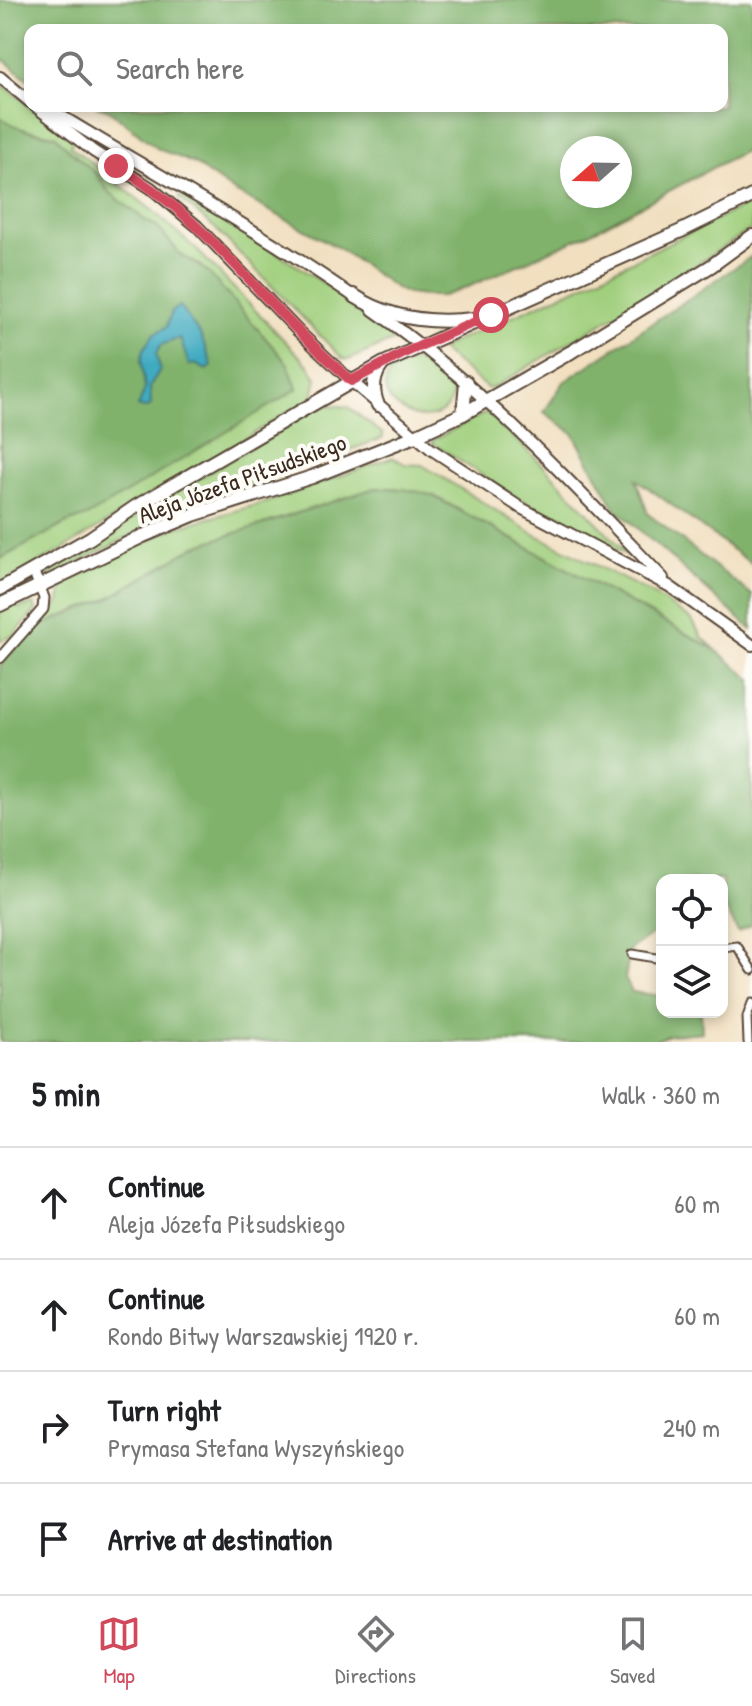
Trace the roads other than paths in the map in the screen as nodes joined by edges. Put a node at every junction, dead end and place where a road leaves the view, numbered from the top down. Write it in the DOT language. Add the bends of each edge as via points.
graph roads {
  1 [pos="1,78"];
  2 [pos="24,96"];
  3 [pos="44,112"];
  4 [pos="55,112"];
  5 [pos="752,196"];
  6 [pos="752,236"];
  7 [pos="353,295"];
  8 [pos="491,315"];
  9 [pos="422,345"];
  10 [pos="384,363"];
  11 [pos="351,381"];
  12 [pos="466,382"];
  13 [pos="487,401"];
  14 [pos="378,405"];
  15 [pos="463,414"];
  16 [pos="415,436"];
  17 [pos="33,570"];
  18 [pos="669,586"];
  19 [pos="41,587"];
  20 [pos="0,589"];
  21 [pos="0,605"];
  22 [pos="752,645"];
  23 [pos="0,658"];
  24 [pos="728,946"];
  25 [pos="632,954"];
  26 [pos="656,958"];
  27 [pos="752,970"];
  28 [pos="752,1003"];
  29 [pos="748,1042"];
  1 -- 2 [label="main road"];
  3 -- 11 [label="main road" via="179,210"];
  4 -- 7 [label="main road"];
  5 -- 8 [label="main road"];
  6 -- 13 [label="main road"];
  7 -- 8 [label="main road" via="383,312 422,320"];
  7 -- 9 [label="main road"];
  8 -- 9 [label="main road"];
  9 -- 10 [label="main road"];
  9 -- 12 [label="main road"];
  10 -- 11 [label="main road, Aleja Józefa Piłsudskiego"];
  10 -- 14 [label="main road" via="374,382"];
  11 -- 14 [label="main road"];
  11 -- 17 [label="main road, Aleja Józefa Piłsudskiego"];
  12 -- 13 [label="main road"];
  12 -- 15 [label="main road"];
  13 -- 15 [label="main road"];
  13 -- 18 [label="main road"];
  14 -- 16 [label="main road"];
  15 -- 16 [label="main road"];
  16 -- 18 [label="main road" via="521,508"];
  16 -- 19 [label="main road, Aleja Józefa Piłsudskiego" via="312,477 193,515"];
  17 -- 19 [label="street"];
  17 -- 20 [label="main road, Aleja Józefa Piłsudskiego"];
  18 -- 22 [label="main road"];
  19 -- 21 [label="main road, Aleja Józefa Piłsudskiego"];
  19 -- 23 [label="street" via="43,609"];
  24 -- 27 [label="street" via="737,946"];
  25 -- 26 [label="street"];
  28 -- 29 [label="street"];
}
